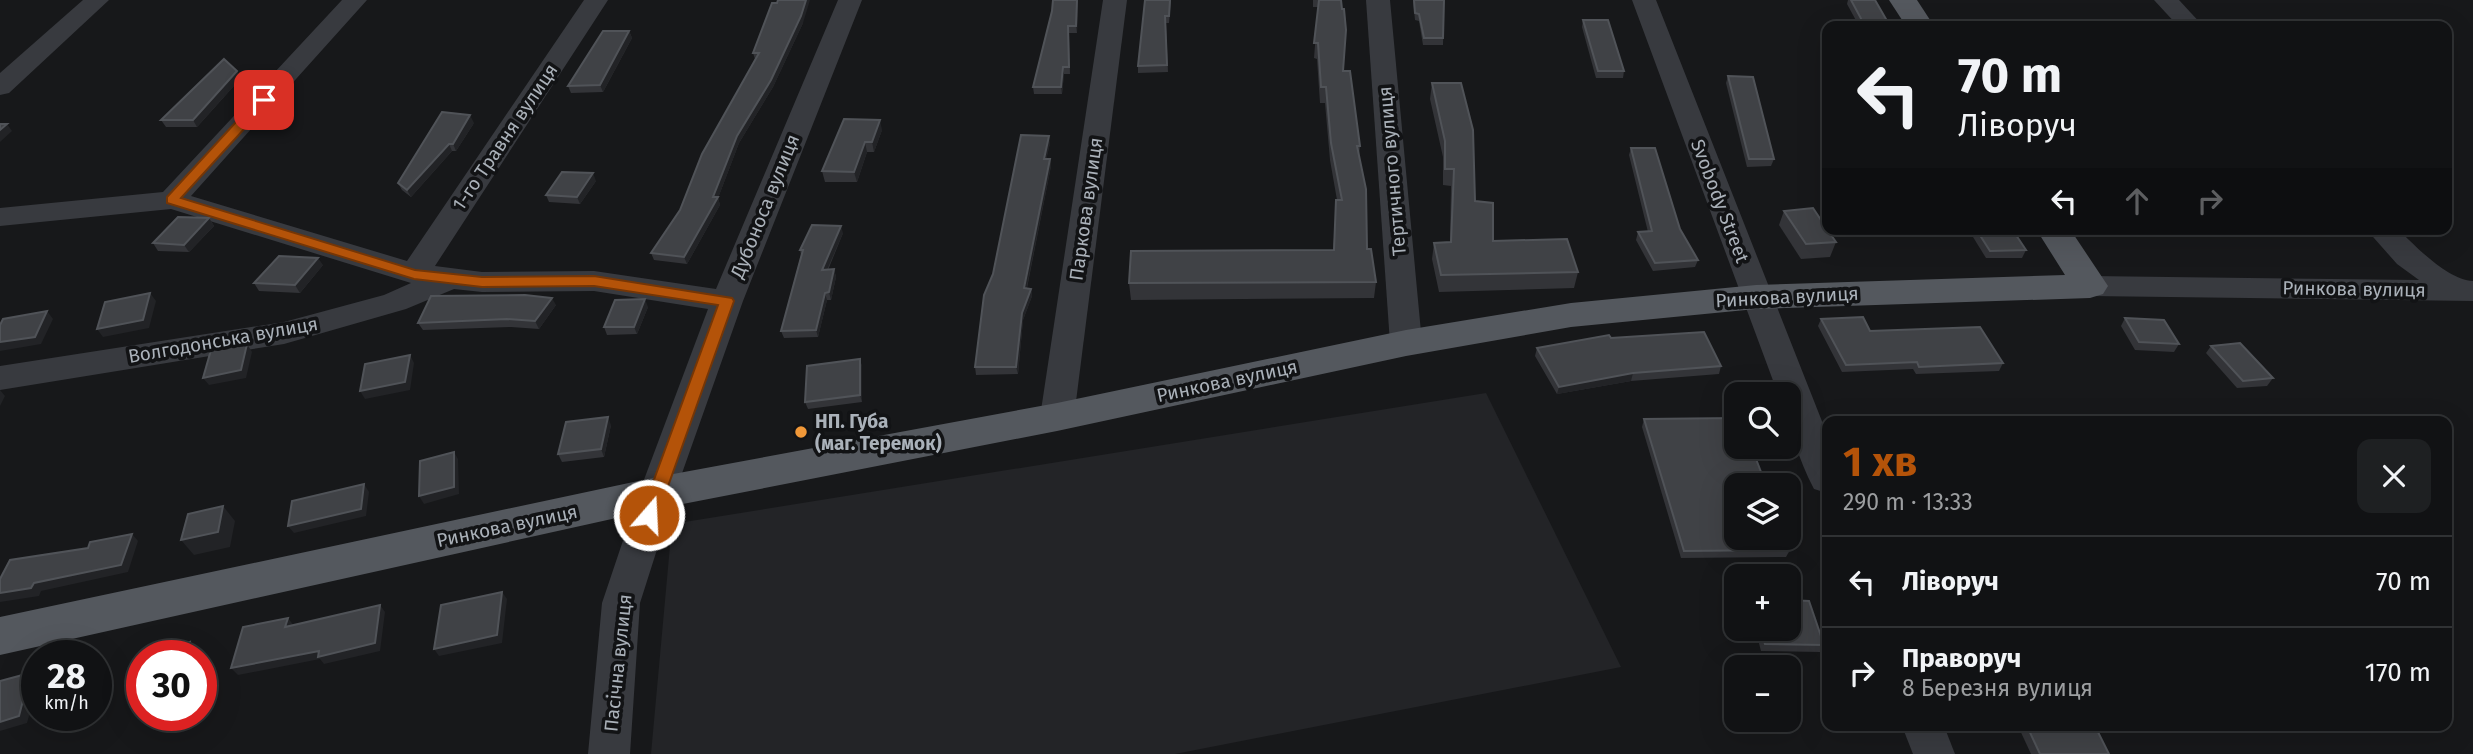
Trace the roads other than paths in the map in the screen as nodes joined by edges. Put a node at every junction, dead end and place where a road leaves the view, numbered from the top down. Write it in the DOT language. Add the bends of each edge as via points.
graph roads {
  1 [pos="97,0"];
  2 [pos="355,0"];
  3 [pos="596,0"];
  4 [pos="850,0"];
  5 [pos="1115,0"];
  6 [pos="1378,0"];
  7 [pos="1644,0"];
  8 [pos="1903,0"];
  9 [pos="2166,0"];
  10 [pos="1917,21"];
  11 [pos="2186,21"];
  12 [pos="0,87"];
  13 [pos="172,200"];
  14 [pos="0,217"];
  15 [pos="2057,235"];
  16 [pos="2387,235"];
  17 [pos="414,274"];
  18 [pos="482,282"];
  19 [pos="2090,286"];
  20 [pos="2463,290"];
  21 [pos="1756,297"];
  22 [pos="726,301"];
  23 [pos="1406,343"];
  24 [pos="0,378"];
  25 [pos="1058,417"];
  26 [pos="1822,466"];
  27 [pos="657,493"];
  28 [pos="0,636"];
  29 [pos="1925,731"];
  30 [pos="609,754"];
  31 [pos="1934,754"];
  1 -- 12 [label="street"];
  2 -- 13 [label="street"];
  3 -- 17 [label="street, 1-го Травня вулиця"];
  4 -- 22 [label="street, Дубоноса вулиця"];
  5 -- 25 [label="street, Паркова вулиця"];
  6 -- 23 [label="street, Тертичного вулиця"];
  7 -- 21 [label="street, Svobody Street"];
  8 -- 10 [label="main road"];
  9 -- 11 [label="street"];
  13 -- 14 [label="street"];
  13 -- 17 [label="street"];
  15 -- 19 [label="main road"];
  16 -- 20 [label="street" via="2408,257"];
  17 -- 18 [label="street"];
  18 -- 22 [label="street" via="594,281"];
  18 -- 24 [label="street, Волгодонська вулиця" via="444,279 395,302 284,333"];
  19 -- 20 [label="street, Ринкова вулиця"];
  19 -- 21 [label="main road, Ринкова вулиця"];
  21 -- 23 [label="main road, Ринкова вулиця" via="1571,315"];
  21 -- 26 [label="street, Svobody Street"];
  22 -- 27 [label="street, Дубоноса вулиця"];
  23 -- 25 [label="main road, Ринкова вулиця"];
  25 -- 27 [label="main road, Ринкова вулиця"];
  27 -- 28 [label="main road, Ринкова вулиця"];
  27 -- 30 [label="street, Пасічна вулиця" via="621,603"];
  29 -- 31 [label="street"];
}
